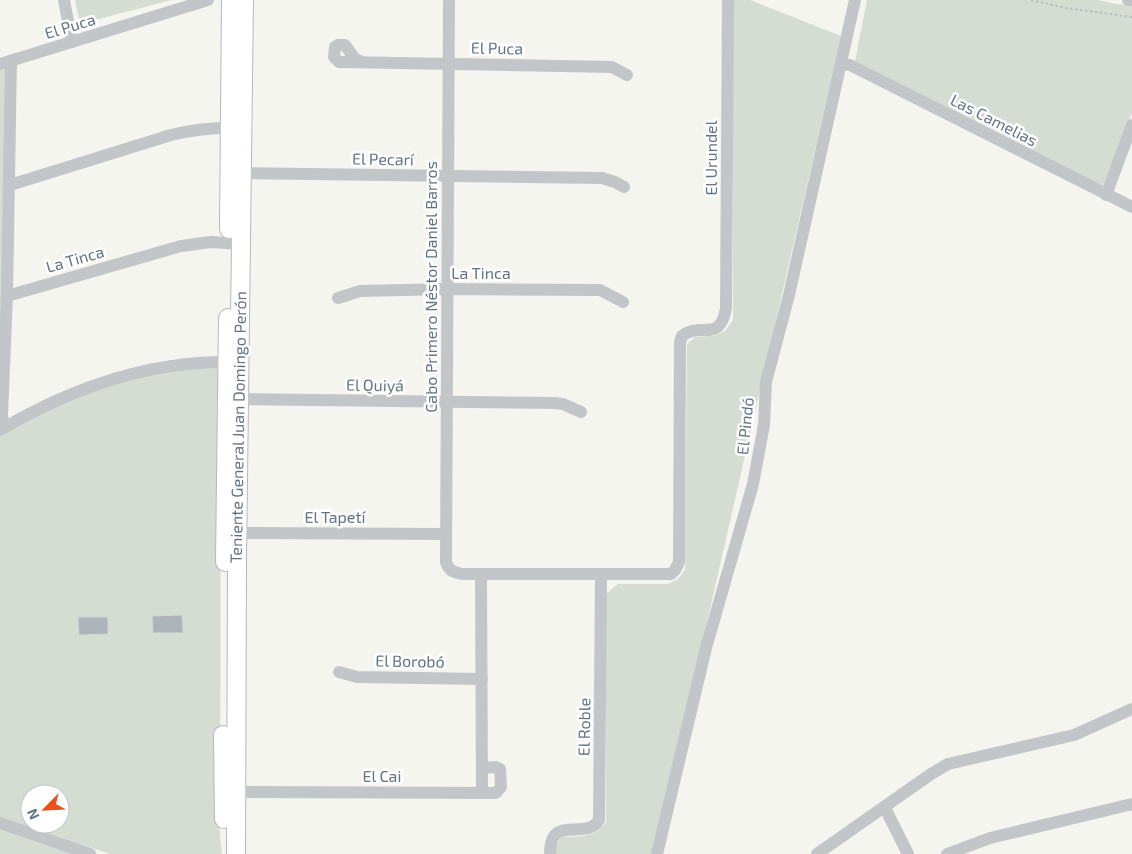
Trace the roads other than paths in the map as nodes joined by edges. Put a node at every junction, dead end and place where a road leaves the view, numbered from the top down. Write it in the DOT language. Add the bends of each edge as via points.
graph roads {
  1 [pos="64,0"];
  2 [pos="208,0"];
  3 [pos="231,0"];
  4 [pos="244,0"];
  5 [pos="449,0"];
  6 [pos="728,0"];
  7 [pos="855,0"];
  8 [pos="1128,0"];
  9 [pos="1132,0"];
  10 [pos="72,42"];
  11 [pos="363,62"];
  12 [pos="6,63"];
  13 [pos="448,64"];
  14 [pos="842,64"];
  15 [pos="627,75"];
  16 [pos="1132,125"];
  17 [pos="236,128"];
  18 [pos="236,173"];
  19 [pos="449,176"];
  20 [pos="10,184"];
  21 [pos="624,187"];
  22 [pos="1106,195"];
  23 [pos="1132,207"];
  24 [pos="235,244"];
  25 [pos="448,289"];
  26 [pos="7,296"];
  27 [pos="338,298"];
  28 [pos="623,302"];
  29 [pos="234,362"];
  30 [pos="233,399"];
  31 [pos="447,402"];
  32 [pos="581,412"];
  33 [pos="2,429"];
  34 [pos="232,533"];
  35 [pos="445,534"];
  36 [pos="481,575"];
  37 [pos="602,575"];
  38 [pos="339,672"];
  39 [pos="482,679"];
  40 [pos="1130,714"];
  41 [pos="482,768"];
  42 [pos="229,792"];
  43 [pos="482,793"];
  44 [pos="1132,804"];
  45 [pos="885,808"];
  46 [pos="0,823"];
  47 [pos="550,848"];
  48 [pos="90,854"];
  49 [pos="225,854"];
  50 [pos="236,854"];
  51 [pos="658,854"];
  52 [pos="818,854"];
  53 [pos="908,854"];
  54 [pos="947,854"];
  1 -- 10 [label="street"];
  2 -- 10 [label="street, El Puca"];
  3 -- 17 [label="main road, Teniente General Juan Domingo Perón"];
  4 -- 17 [label="main road, Teniente General Juan Domingo Perón"];
  5 -- 13 [label="street, Cabo Primero Néstor Daniel Barros"];
  6 -- 37 [label="street, El Urundel" via="725,316 718,328 689,331 680,342 679,562 671,574"];
  7 -- 14 [label="street, El Pindó"];
  8 -- 9 [label="street"];
  10 -- 12 [label="street, El Puca"];
  11 -- 13 [label="street, El Puca"];
  12 -- 20 [label="street"];
  13 -- 15 [label="street, El Puca" via="612,67"];
  13 -- 19 [label="street, Cabo Primero Néstor Daniel Barros"];
  14 -- 22 [label="street, Las Camelias" via="850,65"];
  14 -- 51 [label="street, El Pindó" via="766,382 764,425 753,484 706,648"];
  16 -- 22 [label="street"];
  17 -- 18 [label="main road, Teniente General Juan Domingo Perón"];
  17 -- 20 [label="street" via="190,130"];
  18 -- 19 [label="street, El Pecarí"];
  18 -- 24 [label="main road, Teniente General Juan Domingo Perón"];
  19 -- 21 [label="street, El Pecarí" via="602,178"];
  19 -- 25 [label="street, Cabo Primero Néstor Daniel Barros"];
  20 -- 26 [label="street"];
  22 -- 23 [label="street, Las Camelias"];
  24 -- 26 [label="street, La Tinca" via="211,242 181,246"];
  24 -- 29 [label="main road, Teniente General Juan Domingo Perón"];
  25 -- 27 [label="street, La Tinca" via="360,290"];
  25 -- 28 [label="street, La Tinca" via="600,290"];
  25 -- 31 [label="street, Cabo Primero Néstor Daniel Barros"];
  26 -- 33 [label="street"];
  29 -- 30 [label="main road, Teniente General Juan Domingo Perón"];
  29 -- 33 [label="street" via="195,362 105,381"];
  30 -- 31 [label="street, El Quiyá"];
  30 -- 34 [label="main road, Teniente General Juan Domingo Perón"];
  31 -- 32 [label="street, El Quiyá" via="555,403"];
  31 -- 35 [label="street, Cabo Primero Néstor Daniel Barros"];
  34 -- 35 [label="street, El Tapetí"];
  34 -- 42 [label="main road, Teniente General Juan Domingo Perón"];
  35 -- 36 [label="street, Cabo Primero Néstor Daniel Barros" via="448,568 453,572"];
  36 -- 37 [label="street"];
  36 -- 39 [label="street"];
  37 -- 47 [label="street, El Roble" via="599,820 592,828 557,832"];
  38 -- 39 [label="street, El Borobó" via="357,677"];
  39 -- 41 [label="street"];
  40 -- 45 [label="street" via="1074,735 948,764"];
  41 -- 43 [label="street"];
  41 -- 43 [label="street, El Cai" via="500,769 501,787 496,793"];
  42 -- 43 [label="street, El Cai"];
  42 -- 49 [label="main road, Teniente General Juan Domingo Perón"];
  42 -- 50 [label="main road, Teniente General Juan Domingo Perón"];
  44 -- 54 [label="street" via="984,839"];
  45 -- 52 [label="street"];
  45 -- 53 [label="street"];
  46 -- 48 [label="street"];
}
